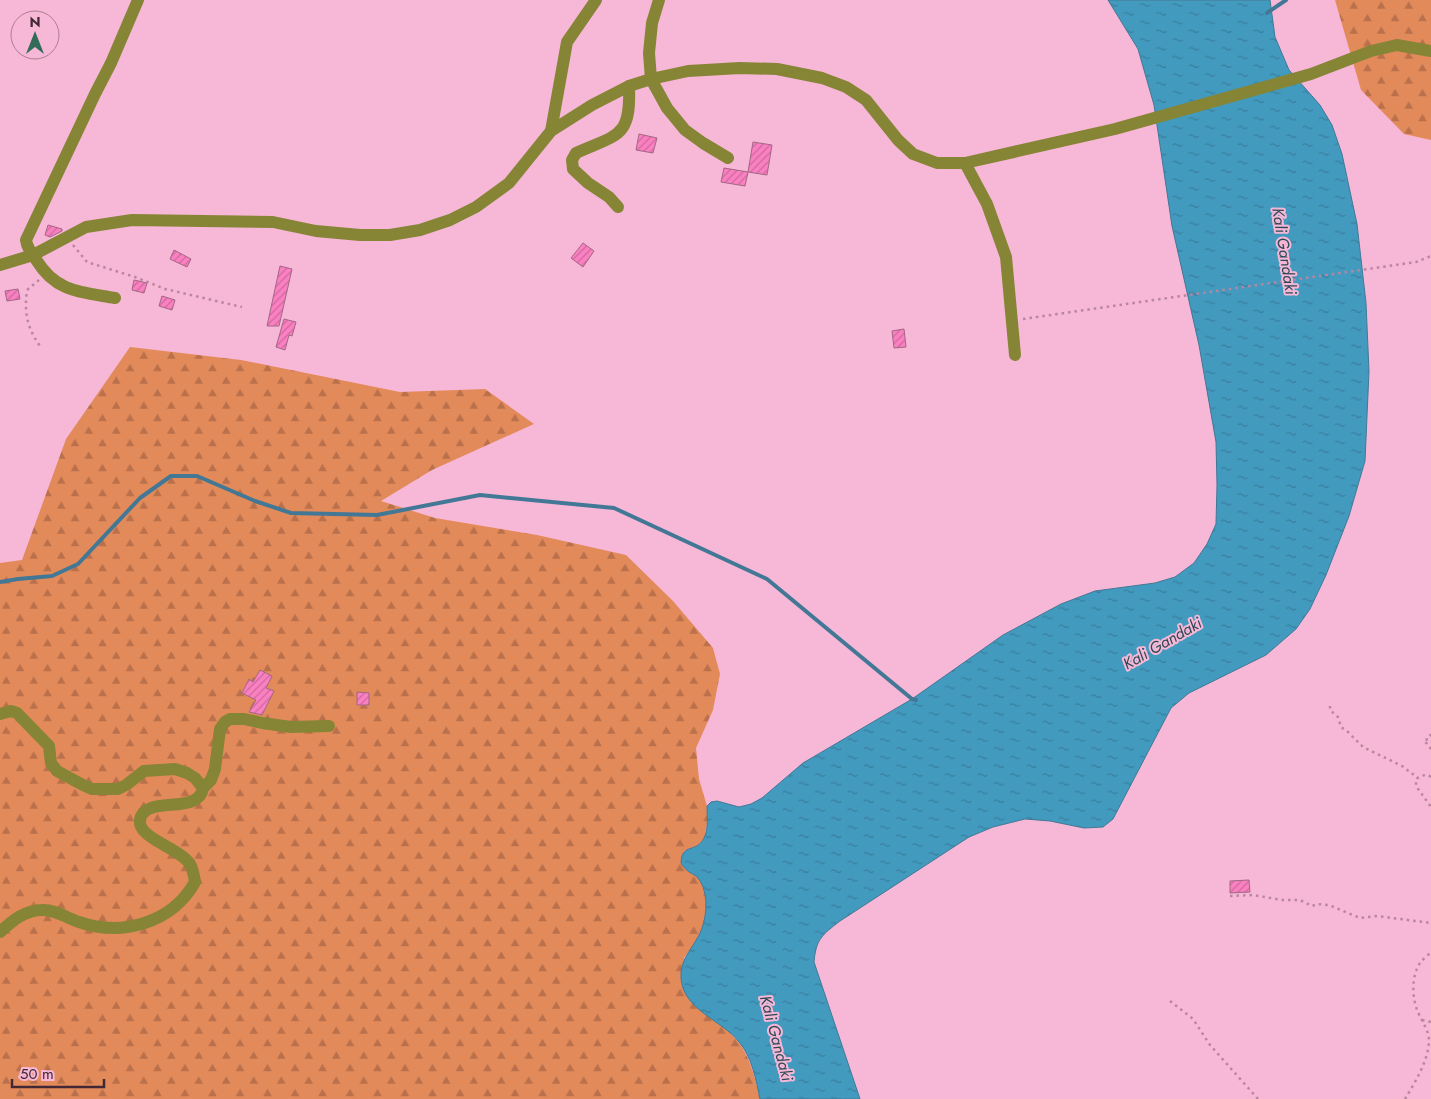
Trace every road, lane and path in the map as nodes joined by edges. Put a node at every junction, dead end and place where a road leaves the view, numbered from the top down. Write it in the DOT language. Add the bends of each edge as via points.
graph roads {
  1 [pos="138,0"];
  2 [pos="596,0"];
  3 [pos="659,0"];
  4 [pos="1431,51"];
  5 [pos="651,78"];
  6 [pos="629,86"];
  7 [pos="551,131"];
  8 [pos="728,158"];
  9 [pos="965,163"];
  10 [pos="618,207"];
  11 [pos="68,238"];
  12 [pos="33,256"];
  13 [pos="1431,256"];
  14 [pos="0,264"];
  15 [pos="46,276"];
  16 [pos="115,298"];
  17 [pos="242,307"];
  18 [pos="1035,317"];
  19 [pos="40,346"];
  20 [pos="1015,355"];
  21 [pos="1330,706"];
  22 [pos="0,714"];
  23 [pos="329,726"];
  24 [pos="1431,734"];
  25 [pos="1431,750"];
  26 [pos="1431,777"];
  27 [pos="1418,778"];
  28 [pos="202,788"];
  29 [pos="1431,807"];
  30 [pos="1230,896"];
  31 [pos="1431,924"];
  32 [pos="0,932"];
  33 [pos="1431,952"];
  34 [pos="1170,1001"];
  35 [pos="1422,1020"];
  36 [pos="1431,1022"];
  37 [pos="1258,1099"];
  38 [pos="1405,1099"];
  1 -- 12 [label="street" via="111,63 27,234 27,245"];
  2 -- 7 [label="street" via="567,42"];
  3 -- 5 [label="street" via="649,53"];
  4 -- 9 [label="street" via="1397,45 1380,49 1311,74 1115,129"];
  5 -- 6 [label="street"];
  5 -- 8 [label="street" via="667,108 685,130"];
  5 -- 9 [label="street" via="688,71 740,68 777,69 822,78 846,87 866,100 913,154 937,163"];
  6 -- 7 [label="street"];
  6 -- 10 [label="street" via="630,106 621,130 606,141 576,153 572,160 573,169"];
  7 -- 11 [label="street" via="509,183 476,207 420,230 360,236 273,222 132,220 86,227"];
  9 -- 20 [label="street" via="987,204 1006,258"];
  11 -- 12 [label="street"];
  11 -- 17 [label="path" via="87,262 165,289"];
  12 -- 14 [label="street"];
  12 -- 15 [label="street"];
  13 -- 18 [label="path" via="1416,262"];
  15 -- 16 [label="street" via="80,292"];
  15 -- 19 [label="path" via="30,286 26,295 28,326"];
  21 -- 27 [label="path" via="1341,727 1363,747 1402,766"];
  22 -- 28 [label="street" via="17,713 49,746 51,763 57,771 92,789 118,789 144,771 175,769 196,778"];
  23 -- 28 [label="street" via="291,727 230,719 220,729 215,769 211,780"];
  24 -- 25 [label="path" via="1424,740"];
  26 -- 27 [label="path"];
  27 -- 29 [label="path" via="1416,786"];
  28 -- 32 [label="street" via="197,799 154,807 145,812 140,821 145,833 190,863 194,882 182,902 147,923 132,926 111,928 41,910 17,916"];
  30 -- 31 [label="path" via="1300,900 1312,906 1329,906 1360,918 1376,916"];
  33 -- 35 [label="path" via="1419,964 1415,977 1413,996"];
  34 -- 37 [label="path" via="1193,1019 1210,1045"];
  35 -- 36 [label="path"];
  35 -- 38 [label="path" via="1429,1041 1417,1079"];
}
